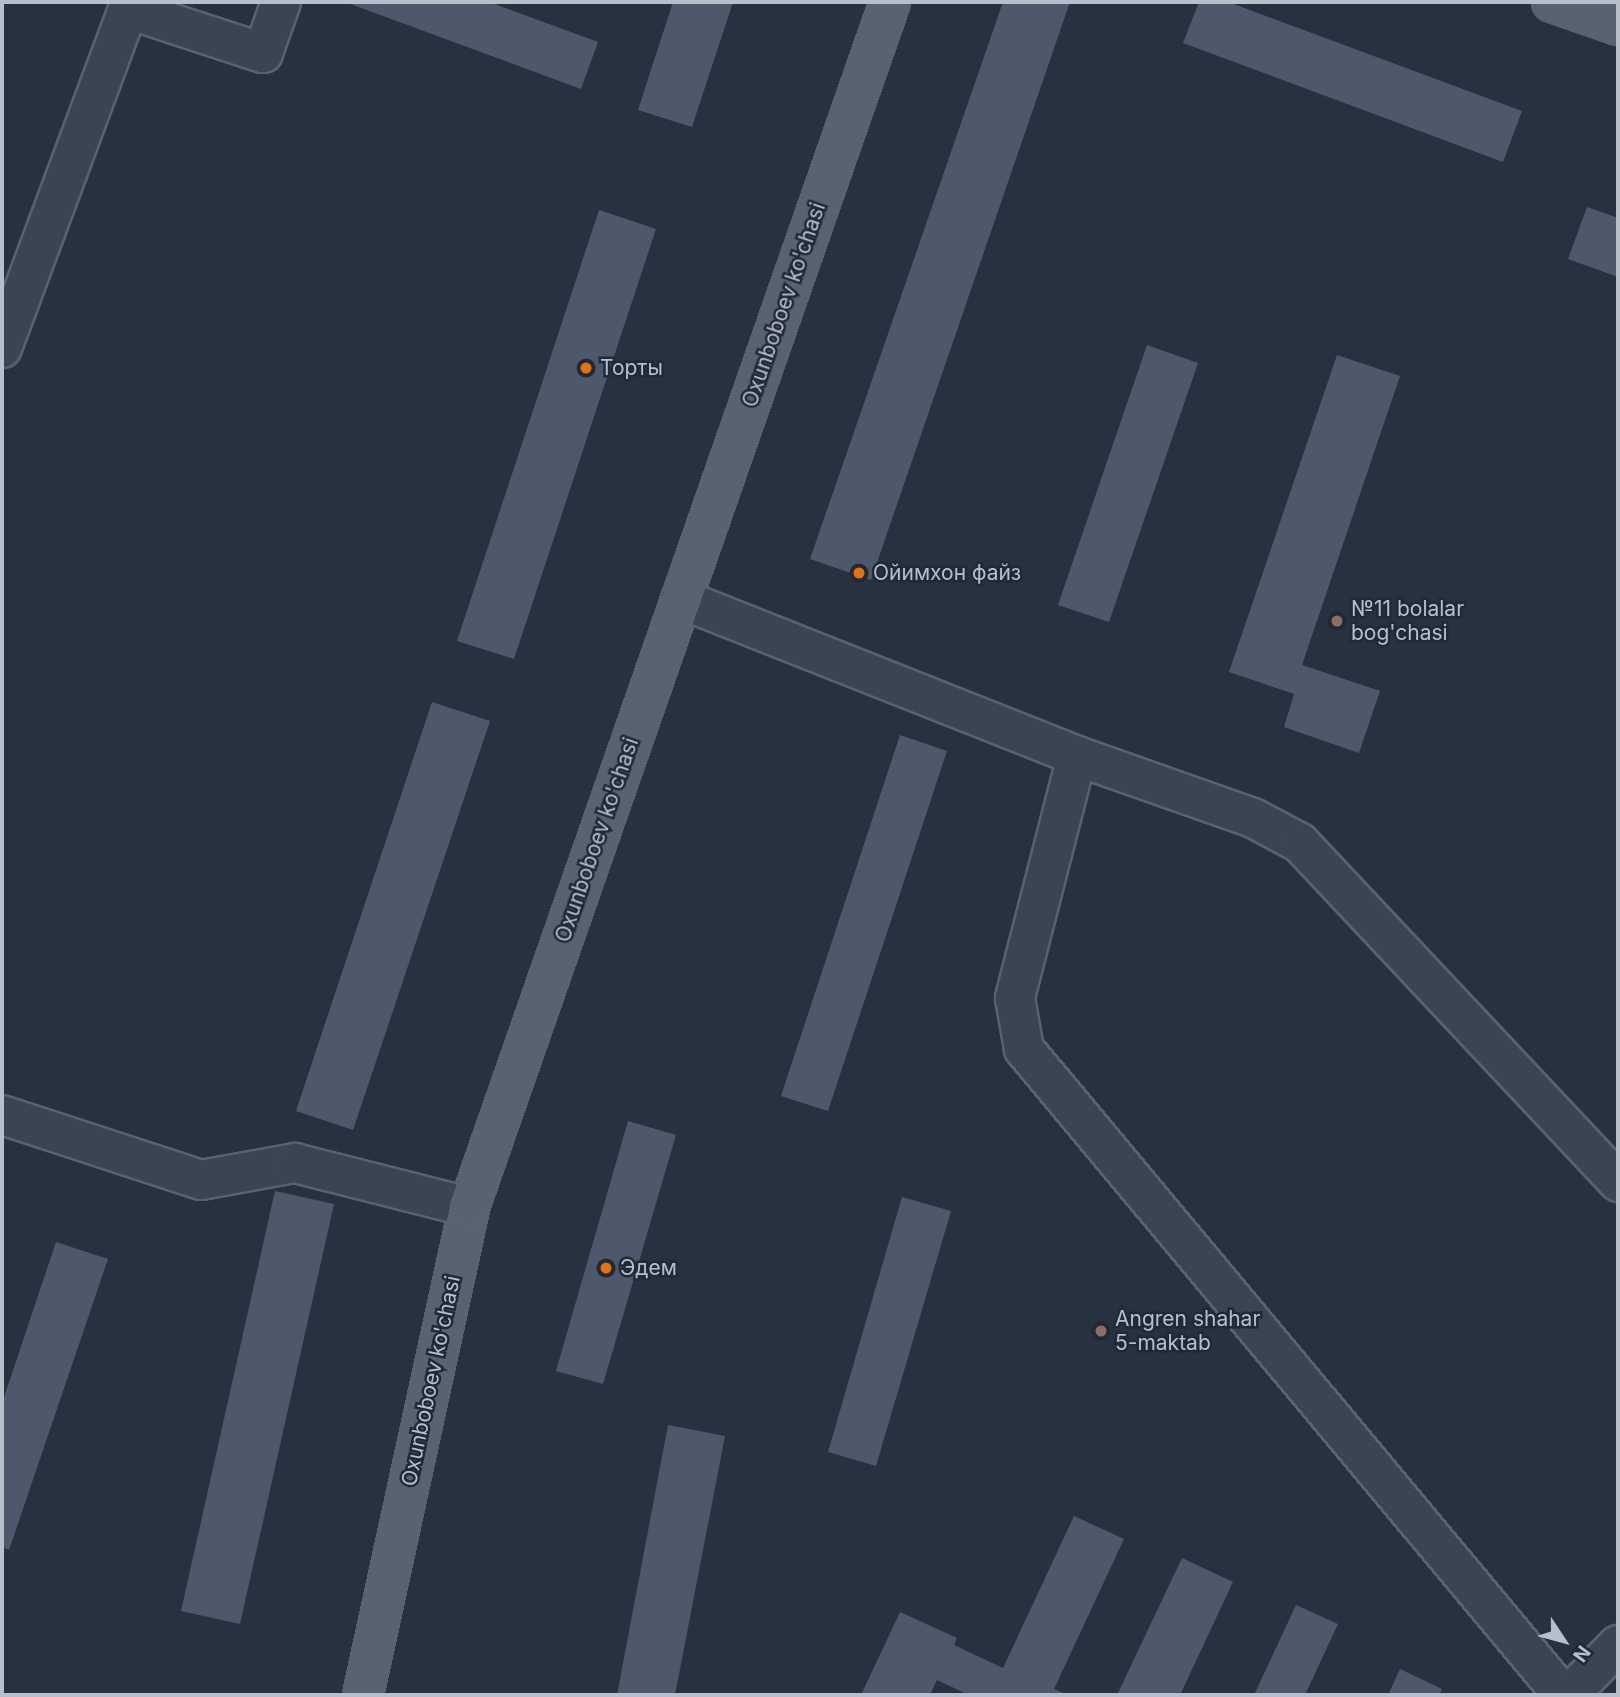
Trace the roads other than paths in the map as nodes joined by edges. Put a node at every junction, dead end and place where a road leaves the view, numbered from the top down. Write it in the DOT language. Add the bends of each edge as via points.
graph roads {
  1 [pos="281,2"];
  2 [pos="890,2"];
  3 [pos="1552,2"];
  4 [pos="1618,25"];
  5 [pos="2,348"];
  6 [pos="681,599"];
  7 [pos="1077,756"];
  8 [pos="2,1115"];
  9 [pos="1618,1182"];
  10 [pos="469,1207"];
  11 [pos="1618,1645"];
  12 [pos="363,1695"];
  13 [pos="1566,1695"];
  1 -- 5 [label="street" via="263,53 128,9"];
  2 -- 6 [label="main road, Oxunboboev ko'chasi"];
  3 -- 4 [label="main road"];
  6 -- 7 [label="street"];
  6 -- 10 [label="main road, Oxunboboev ko'chasi"];
  7 -- 9 [label="street" via="1253,818 1300,843"];
  7 -- 13 [label="street" via="1015,999 1024,1049"];
  8 -- 10 [label="street" via="201,1180 295,1163"];
  10 -- 12 [label="main road, Oxunboboev ko'chasi"];
  11 -- 13 [label="street"];
}
